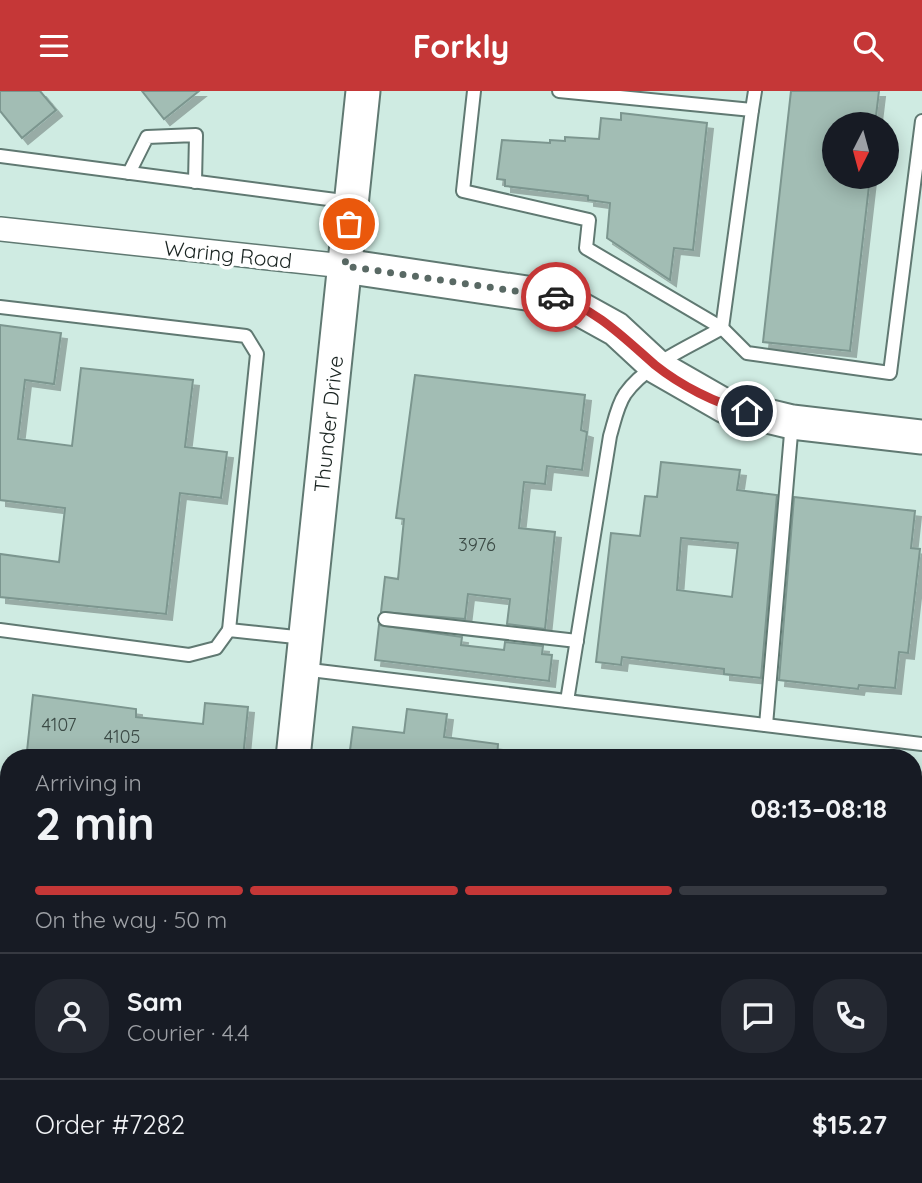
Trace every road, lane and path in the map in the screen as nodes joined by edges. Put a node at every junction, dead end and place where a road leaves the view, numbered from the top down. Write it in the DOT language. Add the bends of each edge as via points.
graph roads {
  1 [pos="363,91"];
  2 [pos="474,91"];
  3 [pos="559,91"];
  4 [pos="755,91"];
  5 [pos="752,110"];
  6 [pos="922,121"];
  7 [pos="0,156"];
  8 [pos="129,173"];
  9 [pos="195,182"];
  10 [pos="351,202"];
  11 [pos="0,229"];
  12 [pos="345,266"];
  13 [pos="0,307"];
  14 [pos="722,328"];
  15 [pos="657,367"];
  16 [pos="792,422"];
  17 [pos="922,437"];
  18 [pos="385,619"];
  19 [pos="229,629"];
  20 [pos="0,630"];
  21 [pos="577,641"];
  22 [pos="304,654"];
  23 [pos="567,701"];
  24 [pos="766,725"];
  25 [pos="922,744"];
  26 [pos="294,749"];
  1 -- 10 [label="street, Thunder Drive"];
  2 -- 14 [label="lane" via="463,191 589,220 586,248"];
  3 -- 5 [label="lane"];
  4 -- 5 [label="lane"];
  5 -- 14 [label="lane"];
  6 -- 14 [label="lane" via="890,373 747,353"];
  7 -- 8 [label="lane"];
  8 -- 9 [label="lane"];
  8 -- 9 [label="lane" via="147,137 196,135"];
  9 -- 10 [label="lane"];
  10 -- 12 [label="street, Thunder Drive"];
  11 -- 12 [label="street, Waring Road"];
  12 -- 15 [label="street, Waring Road" via="560,298 616,329"];
  12 -- 22 [label="street, Thunder Drive"];
  13 -- 19 [label="lane" via="246,336 257,354"];
  14 -- 15 [label="lane"];
  15 -- 16 [label="street, Waring Road" via="725,406"];
  15 -- 21 [label="lane" via="625,394 610,436"];
  16 -- 17 [label="street, Waring Road"];
  16 -- 24 [label="lane"];
  18 -- 21 [label="lane"];
  19 -- 20 [label="lane" via="216,648 190,655"];
  19 -- 22 [label="lane"];
  21 -- 23 [label="lane"];
  22 -- 23 [label="lane"];
  22 -- 26 [label="street, Thunder Drive"];
  23 -- 24 [label="lane"];
  24 -- 25 [label="lane"];
}
